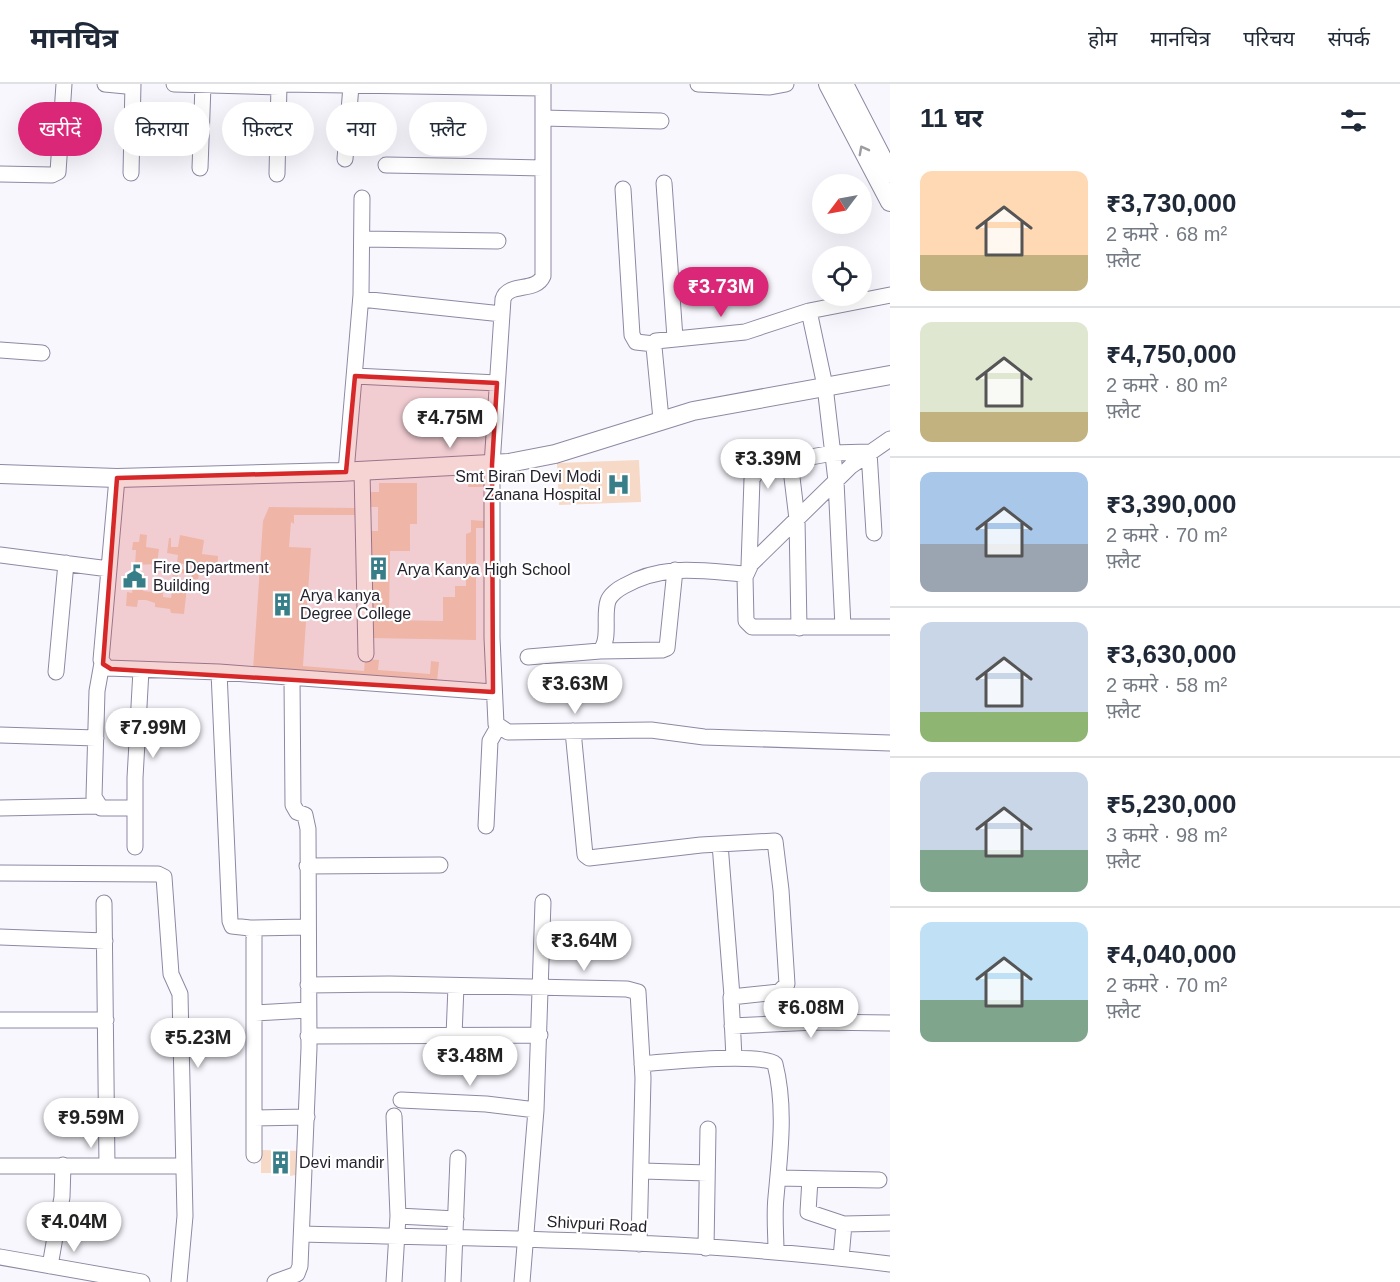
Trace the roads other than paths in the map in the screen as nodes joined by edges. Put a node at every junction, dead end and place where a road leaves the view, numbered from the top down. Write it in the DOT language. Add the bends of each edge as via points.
graph roads {
  1 [pos="64,84"];
  2 [pos="105,84"];
  3 [pos="132,84"];
  4 [pos="174,84"];
  5 [pos="699,84"];
  6 [pos="786,84"];
  7 [pos="828,84"];
  8 [pos="843,84"];
  9 [pos="203,85"];
  10 [pos="280,85"];
  11 [pos="470,85"];
  12 [pos="351,86"];
  13 [pos="543,86"];
  14 [pos="543,118"];
  15 [pos="661,121"];
  16 [pos="345,159"];
  17 [pos="386,165"];
  18 [pos="200,168"];
  19 [pos="543,168"];
  20 [pos="131,173"];
  21 [pos="0,174"];
  22 [pos="277,174"];
  23 [pos="886,175"];
  24 [pos="664,183"];
  25 [pos="623,189"];
  26 [pos="362,198"];
  27 [pos="890,202"];
  28 [pos="362,239"];
  29 [pos="498,241"];
  30 [pos="890,295"];
  31 [pos="361,299"];
  32 [pos="809,310"];
  33 [pos="502,314"];
  34 [pos="675,338"];
  35 [pos="654,344"];
  36 [pos="0,350"];
  37 [pos="42,353"];
  38 [pos="890,375"];
  39 [pos="355,376"];
  40 [pos="497,383"];
  41 [pos="825,386"];
  42 [pos="662,419"];
  43 [pos="890,439"];
  44 [pos="869,452"];
  45 [pos="833,453"];
  46 [pos="790,461"];
  47 [pos="492,465"];
  48 [pos="354,472"];
  49 [pos="0,474"];
  50 [pos="117,478"];
  51 [pos="836,481"];
  52 [pos="797,519"];
  53 [pos="874,533"];
  54 [pos="0,555"];
  55 [pos="66,563"];
  56 [pos="109,569"];
  57 [pos="675,570"];
  58 [pos="747,570"];
  59 [pos="843,627"];
  60 [pos="890,627"];
  61 [pos="799,628"];
  62 [pos="600,651"];
  63 [pos="366,654"];
  64 [pos="528,657"];
  65 [pos="102,663"];
  66 [pos="141,670"];
  67 [pos="56,672"];
  68 [pos="219,672"];
  69 [pos="292,679"];
  70 [pos="493,692"];
  71 [pos="498,727"];
  72 [pos="573,731"];
  73 [pos="0,735"];
  74 [pos="96,738"];
  75 [pos="890,743"];
  76 [pos="98,806"];
  77 [pos="0,808"];
  78 [pos="135,808"];
  79 [pos="486,826"];
  80 [pos="720,843"];
  81 [pos="135,847"];
  82 [pos="440,865"];
  83 [pos="307,866"];
  84 [pos="0,873"];
  85 [pos="543,902"];
  86 [pos="104,903"];
  87 [pos="307,927"];
  88 [pos="249,928"];
  89 [pos="0,937"];
  90 [pos="105,942"];
  91 [pos="308,985"];
  92 [pos="456,986"];
  93 [pos="541,988"];
  94 [pos="732,996"];
  95 [pos="308,1010"];
  96 [pos="255,1013"];
  97 [pos="0,1020"];
  98 [pos="106,1020"];
  99 [pos="890,1023"];
  100 [pos="732,1026"];
  101 [pos="540,1035"];
  102 [pos="308,1036"];
  103 [pos="454,1036"];
  104 [pos="734,1058"];
  105 [pos="642,1064"];
  106 [pos="401,1100"];
  107 [pos="536,1110"];
  108 [pos="394,1116"];
  109 [pos="307,1117"];
  110 [pos="254,1118"];
  111 [pos="708,1129"];
  112 [pos="254,1155"];
  113 [pos="458,1158"];
  114 [pos="63,1165"];
  115 [pos="0,1166"];
  116 [pos="107,1166"];
  117 [pos="183,1166"];
  118 [pos="643,1171"];
  119 [pos="707,1173"];
  120 [pos="779,1178"];
  121 [pos="810,1179"];
  122 [pos="879,1180"];
  123 [pos="398,1216"];
  124 [pos="456,1219"];
  125 [pos="890,1223"];
  126 [pos="844,1224"];
  127 [pos="302,1234"];
  128 [pos="397,1237"];
  129 [pos="455,1238"];
  130 [pos="527,1239"];
  131 [pos="639,1244"];
  132 [pos="706,1248"];
  133 [pos="776,1252"];
  134 [pos="0,1257"];
  135 [pos="841,1257"];
  136 [pos="890,1264"];
  137 [pos="50,1266"];
  138 [pos="302,1278"];
  139 [pos="142,1282"];
  140 [pos="179,1282"];
  141 [pos="275,1282"];
  142 [pos="394,1282"];
  143 [pos="453,1282"];
  144 [pos="522,1282"];
  1 -- 21 [label="street" via="58,172"];
  2 -- 3 [label="street"];
  3 -- 20 [label="street"];
  4 -- 9 [label="street"];
  5 -- 6 [label="street"];
  23 -- 7 [label="main road, one-way"];
  8 -- 23 [label="main road"];
  9 -- 10 [label="street"];
  9 -- 18 [label="street"];
  10 -- 12 [label="street"];
  10 -- 22 [label="street"];
  11 -- 12 [label="street"];
  11 -- 13 [label="street"];
  12 -- 16 [label="street"];
  13 -- 14 [label="street"];
  14 -- 15 [label="street"];
  14 -- 19 [label="street"];
  17 -- 19 [label="street"];
  19 -- 33 [label="street" via="543,276 534,285 504,294"];
  23 -- 27 [label="main road"];
  24 -- 34 [label="street"];
  25 -- 35 [label="street" via="632,335 636,342"];
  26 -- 28 [label="street"];
  28 -- 29 [label="street"];
  28 -- 31 [label="street"];
  30 -- 32 [label="street"];
  31 -- 33 [label="street"];
  31 -- 39 [label="street"];
  32 -- 34 [label="street" via="745,332"];
  32 -- 41 [label="street"];
  33 -- 40 [label="street"];
  34 -- 35 [label="street"];
  35 -- 42 [label="street"];
  36 -- 37 [label="street"];
  38 -- 41 [label="main road"];
  39 -- 40 [label="street"];
  39 -- 48 [label="street"];
  40 -- 47 [label="street"];
  41 -- 42 [label="main road"];
  41 -- 45 [label="street"];
  42 -- 47 [label="main road" via="555,454"];
  43 -- 44 [label="street"];
  44 -- 45 [label="street"];
  44 -- 51 [label="street"];
  44 -- 53 [label="street"];
  45 -- 46 [label="street"];
  45 -- 51 [label="street"];
  46 -- 52 [label="street"];
  46 -- 58 [label="street" via="761,466 754,474"];
  47 -- 48 [label="main road"];
  47 -- 70 [label="street"];
  48 -- 50 [label="main road"];
  48 -- 63 [label="street"];
  49 -- 50 [label="main road"];
  50 -- 56 [label="street"];
  51 -- 52 [label="street"];
  51 -- 59 [label="street"];
  52 -- 58 [label="street"];
  52 -- 61 [label="street"];
  54 -- 55 [label="street"];
  55 -- 56 [label="street"];
  55 -- 67 [label="street"];
  56 -- 65 [label="street"];
  57 -- 58 [label="street"];
  57 -- 62 [label="street" via="644,575 611,596"];
  57 -- 62 [label="street" via="667,648"];
  58 -- 61 [label="street" via="747,625"];
  59 -- 60 [label="street"];
  59 -- 61 [label="street"];
  62 -- 64 [label="street"];
  65 -- 66 [label="street" via="111,669"];
  65 -- 74 [label="street" via="98,675"];
  66 -- 68 [label="street"];
  66 -- 78 [label="street"];
  68 -- 69 [label="street"];
  68 -- 88 [label="street" via="230,921 232,926"];
  69 -- 70 [label="street"];
  69 -- 83 [label="street" via="292,805 306,818"];
  70 -- 71 [label="street"];
  71 -- 72 [label="street" via="508,732"];
  71 -- 79 [label="street" via="490,741"];
  72 -- 75 [label="street" via="651,730 704,738"];
  72 -- 80 [label="street" via="586,857"];
  73 -- 74 [label="street"];
  74 -- 76 [label="street" via="94,797"];
  76 -- 77 [label="street"];
  76 -- 78 [label="street"];
  78 -- 81 [label="street"];
  80 -- 94 [label="street"];
  80 -- 94 [label="street" via="775,841 781,890 785,989"];
  82 -- 83 [label="street"];
  83 -- 87 [label="street"];
  84 -- 117 [label="street" via="164,877 171,974 180,994"];
  85 -- 93 [label="street"];
  86 -- 90 [label="street"];
  87 -- 88 [label="street"];
  87 -- 91 [label="street"];
  88 -- 96 [label="street" via="254,935"];
  89 -- 90 [label="street"];
  90 -- 98 [label="street"];
  91 -- 92 [label="street"];
  91 -- 95 [label="street"];
  92 -- 93 [label="street"];
  92 -- 103 [label="street"];
  93 -- 101 [label="street"];
  93 -- 105 [label="street" via="638,992"];
  94 -- 100 [label="street"];
  95 -- 96 [label="street"];
  95 -- 102 [label="street"];
  96 -- 110 [label="street"];
  97 -- 98 [label="street"];
  98 -- 116 [label="street"];
  99 -- 100 [label="street"];
  100 -- 104 [label="street"];
  101 -- 103 [label="street"];
  101 -- 107 [label="street"];
  102 -- 103 [label="street"];
  102 -- 109 [label="street"];
  104 -- 105 [label="street"];
  104 -- 120 [label="street" via="768,1059 775,1064 782,1128"];
  105 -- 118 [label="street"];
  106 -- 107 [label="street"];
  107 -- 130 [label="street"];
  108 -- 123 [label="street"];
  109 -- 110 [label="street"];
  109 -- 127 [label="street"];
  110 -- 112 [label="street"];
  111 -- 119 [label="street"];
  113 -- 124 [label="street"];
  114 -- 115 [label="street"];
  114 -- 116 [label="street"];
  114 -- 137 [label="street" via="62,1197"];
  116 -- 117 [label="street"];
  117 -- 140 [label="street" via="185,1216"];
  118 -- 119 [label="street"];
  118 -- 131 [label="street"];
  119 -- 132 [label="street"];
  120 -- 121 [label="street"];
  120 -- 133 [label="street"];
  121 -- 122 [label="street"];
  121 -- 126 [label="street" via="808,1212"];
  123 -- 124 [label="street"];
  123 -- 128 [label="street"];
  124 -- 129 [label="street"];
  125 -- 126 [label="street"];
  126 -- 135 [label="street"];
  127 -- 128 [label="street, Shivpuri Road"];
  127 -- 138 [label="street"];
  128 -- 129 [label="street, Shivpuri Road"];
  128 -- 142 [label="street"];
  129 -- 130 [label="street, Shivpuri Road"];
  129 -- 143 [label="street"];
  130 -- 131 [label="street, Shivpuri Road"];
  130 -- 144 [label="street"];
  131 -- 132 [label="street, Shivpuri Road"];
  132 -- 133 [label="street, Shivpuri Road"];
  133 -- 135 [label="street, Shivpuri Road"];
  134 -- 137 [label="street"];
  135 -- 136 [label="street, Shivpuri Road"];
  137 -- 139 [label="street"];
  138 -- 141 [label="street"];
}
